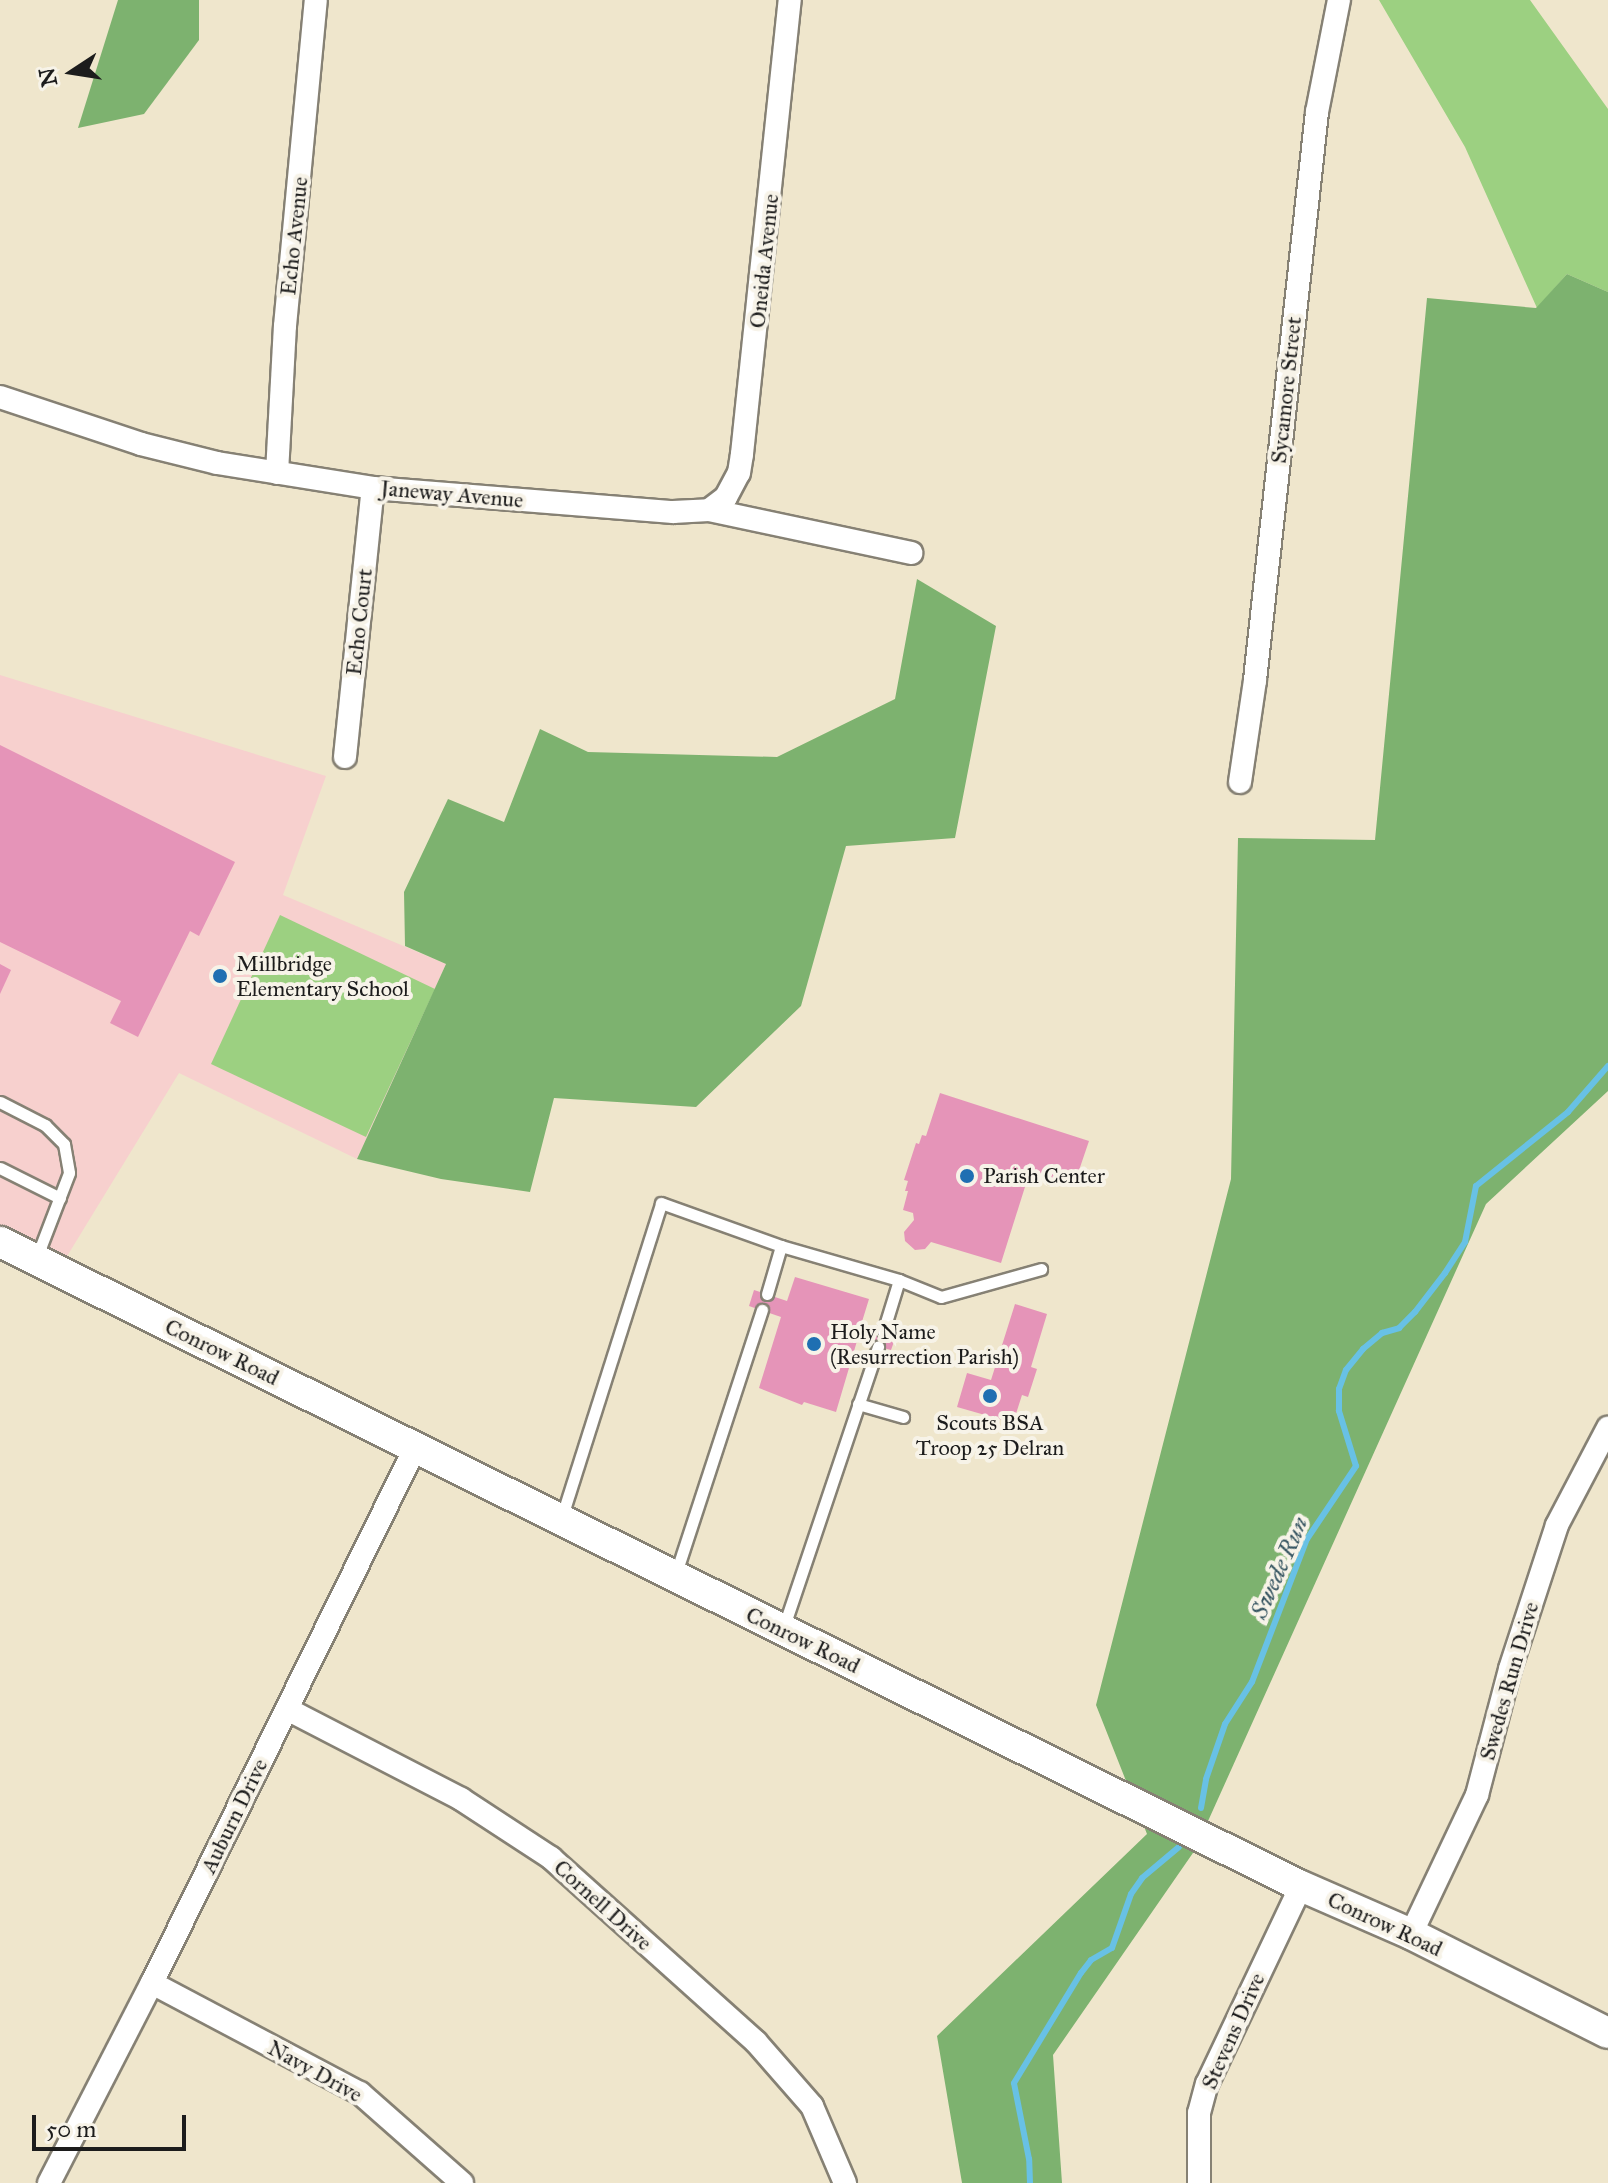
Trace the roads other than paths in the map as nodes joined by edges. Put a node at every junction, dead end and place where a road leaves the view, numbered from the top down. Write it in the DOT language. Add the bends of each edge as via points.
graph roads {
  1 [pos="316,0"];
  2 [pos="790,0"];
  3 [pos="1339,0"];
  4 [pos="0,397"];
  5 [pos="277,473"];
  6 [pos="373,488"];
  7 [pos="709,510"];
  8 [pos="911,553"];
  9 [pos="345,757"];
  10 [pos="1240,782"];
  11 [pos="0,1102"];
  12 [pos="0,1168"];
  13 [pos="60,1198"];
  14 [pos="0,1242"];
  15 [pos="781,1246"];
  16 [pos="36,1260"];
  17 [pos="1041,1269"];
  18 [pos="899,1280"];
  19 [pos="767,1294"];
  20 [pos="762,1310"];
  21 [pos="883,1332"];
  22 [pos="878,1346"];
  23 [pos="858,1404"];
  24 [pos="903,1417"];
  25 [pos="1608,1428"];
  26 [pos="415,1448"];
  27 [pos="561,1520"];
  28 [pos="675,1576"];
  29 [pos="783,1630"];
  30 [pos="287,1709"];
  31 [pos="1301,1886"];
  32 [pos="1411,1934"];
  33 [pos="152,1983"];
  34 [pos="1608,2033"];
  35 [pos="49,2183"];
  36 [pos="462,2183"];
  37 [pos="845,2183"];
  38 [pos="1199,2183"];
  1 -- 5 [label="street, Echo Avenue" via="285,326"];
  2 -- 7 [label="street, Oneida Avenue" via="739,473 726,497"];
  3 -- 10 [label="street, Sycamore Street" via="1317,112"];
  4 -- 5 [label="street, Janeway Avenue" via="141,444"];
  5 -- 6 [label="street, Janeway Avenue"];
  6 -- 7 [label="street, Janeway Avenue" via="673,512"];
  6 -- 9 [label="street, Echo Court"];
  7 -- 8 [label="street, Janeway Avenue"];
  11 -- 13 [label="lane" via="45,1125 64,1144 69,1173"];
  12 -- 13 [label="lane"];
  13 -- 16 [label="lane"];
  14 -- 16 [label="street, Conrow Road"];
  15 -- 18 [label="lane"];
  15 -- 19 [label="lane"];
  15 -- 27 [label="lane" via="661,1203"];
  16 -- 26 [label="street, Conrow Road"];
  17 -- 18 [label="lane" via="941,1297"];
  18 -- 21 [label="lane"];
  20 -- 28 [label="lane"];
  22 -- 23 [label="lane"];
  23 -- 24 [label="lane"];
  23 -- 29 [label="lane"];
  25 -- 32 [label="street, Swedes Run Drive" via="1557,1525 1510,1669 1477,1795"];
  26 -- 27 [label="street, Conrow Road"];
  26 -- 30 [label="street, Auburn Drive"];
  27 -- 28 [label="street, Conrow Road"];
  28 -- 29 [label="street, Conrow Road"];
  29 -- 31 [label="street, Conrow Road"];
  30 -- 33 [label="street, Auburn Drive"];
  30 -- 37 [label="street, Cornell Drive" via="461,1799 551,1858 756,2042 812,2106"];
  31 -- 32 [label="street, Conrow Road"];
  31 -- 38 [label="street, Stevens Drive" via="1207,2084 1199,2113"];
  32 -- 34 [label="street, Conrow Road"];
  33 -- 35 [label="street, Auburn Drive"];
  33 -- 36 [label="street, Navy Drive" via="360,2093"];
}
